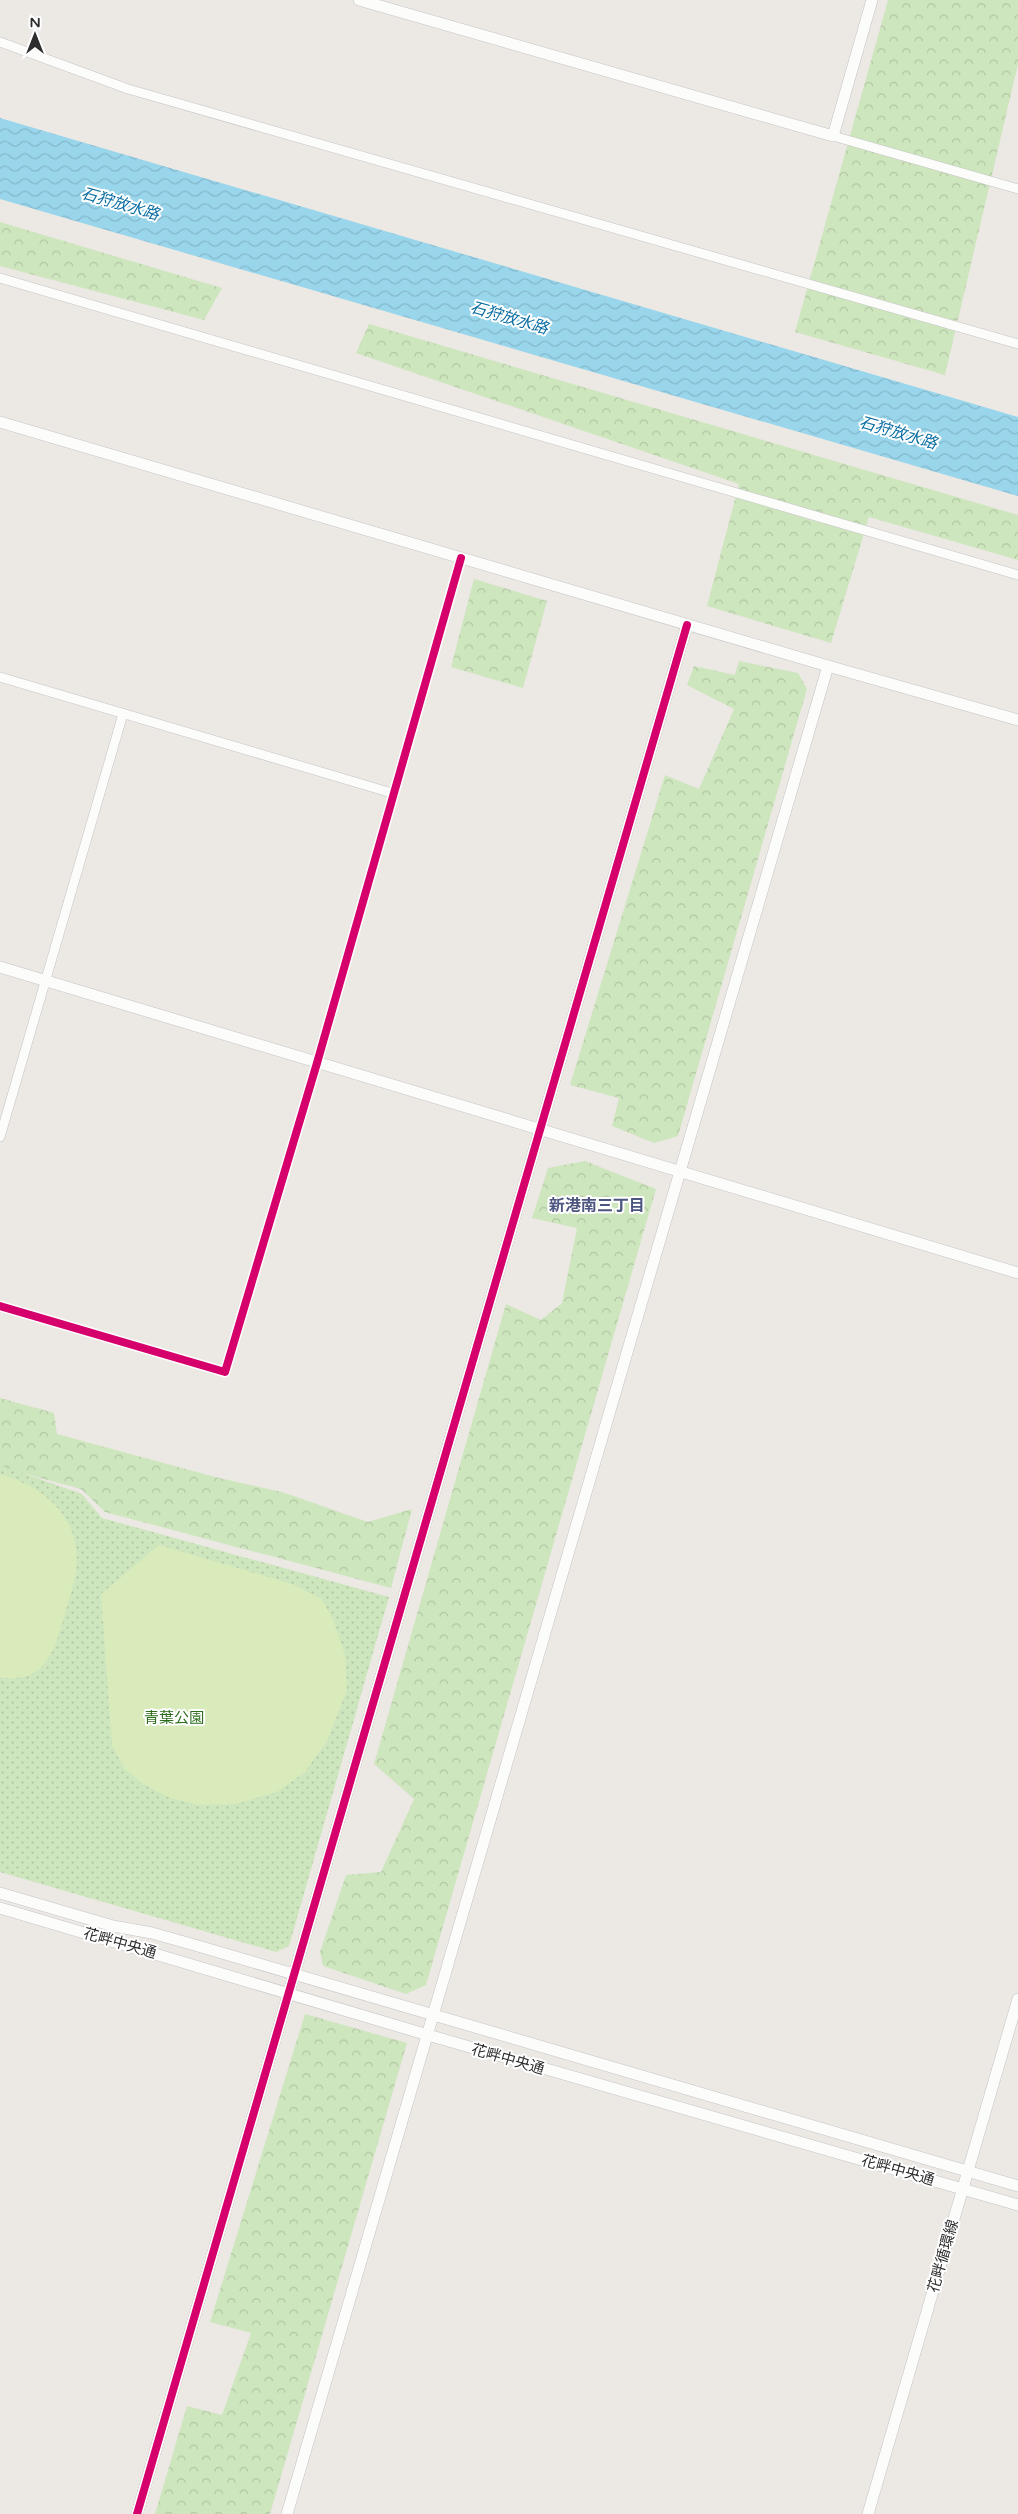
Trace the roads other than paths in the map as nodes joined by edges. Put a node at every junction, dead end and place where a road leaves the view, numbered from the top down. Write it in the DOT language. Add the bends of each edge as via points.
graph roads {
  1 [pos="359,0"];
  2 [pos="872,0"];
  3 [pos="0,42"];
  4 [pos="833,136"];
  5 [pos="1018,189"];
  6 [pos="0,278"];
  7 [pos="1018,344"];
  8 [pos="0,422"];
  9 [pos="461,558"];
  10 [pos="1018,575"];
  11 [pos="687,624"];
  12 [pos="828,666"];
  13 [pos="0,677"];
  14 [pos="124,714"];
  15 [pos="1018,720"];
  16 [pos="392,793"];
  17 [pos="0,967"];
  18 [pos="45,981"];
  19 [pos="317,1063"];
  20 [pos="540,1130"];
  21 [pos="0,1137"];
  22 [pos="679,1172"];
  23 [pos="1018,1273"];
  24 [pos="0,1306"];
  25 [pos="0,1893"];
  26 [pos="0,1908"];
  27 [pos="296,1975"];
  28 [pos="290,1995"];
  29 [pos="1018,1999"];
  30 [pos="434,2016"];
  31 [pos="428,2035"];
  32 [pos="968,2171"];
  33 [pos="1018,2186"];
  34 [pos="963,2189"];
  35 [pos="1018,2205"];
  36 [pos="137,2514"];
  37 [pos="287,2514"];
  38 [pos="868,2514"];
  1 -- 4 [label="street"];
  2 -- 4 [label="street"];
  3 -- 7 [label="street" via="128,88"];
  4 -- 5 [label="street"];
  6 -- 10 [label="street"];
  8 -- 9 [label="street"];
  9 -- 11 [label="street"];
  9 -- 16 [label="street"];
  11 -- 12 [label="street"];
  11 -- 20 [label="street"];
  12 -- 15 [label="street"];
  12 -- 22 [label="street"];
  13 -- 14 [label="street"];
  14 -- 16 [label="street"];
  14 -- 18 [label="street"];
  16 -- 19 [label="street"];
  17 -- 18 [label="street"];
  18 -- 19 [label="street"];
  18 -- 21 [label="street"];
  19 -- 20 [label="street"];
  19 -- 24 [label="street" via="225,1372"];
  20 -- 22 [label="street"];
  20 -- 27 [label="street"];
  22 -- 23 [label="street"];
  22 -- 30 [label="street"];
  25 -- 27 [label="street, 花畔中央通"];
  26 -- 28 [label="street, 花畔中央通"];
  27 -- 28 [label="street"];
  27 -- 30 [label="street, 花畔中央通"];
  28 -- 31 [label="street, 花畔中央通"];
  28 -- 36 [label="street"];
  29 -- 32 [label="street, 花畔循環線"];
  30 -- 31 [label="street"];
  30 -- 32 [label="street, 花畔中央通"];
  31 -- 34 [label="street, 花畔中央通"];
  31 -- 37 [label="street"];
  32 -- 33 [label="street, 花畔中央通"];
  32 -- 34 [label="street, 花畔循環線"];
  34 -- 35 [label="street, 花畔中央通"];
  34 -- 38 [label="street, 花畔循環線"];
}
